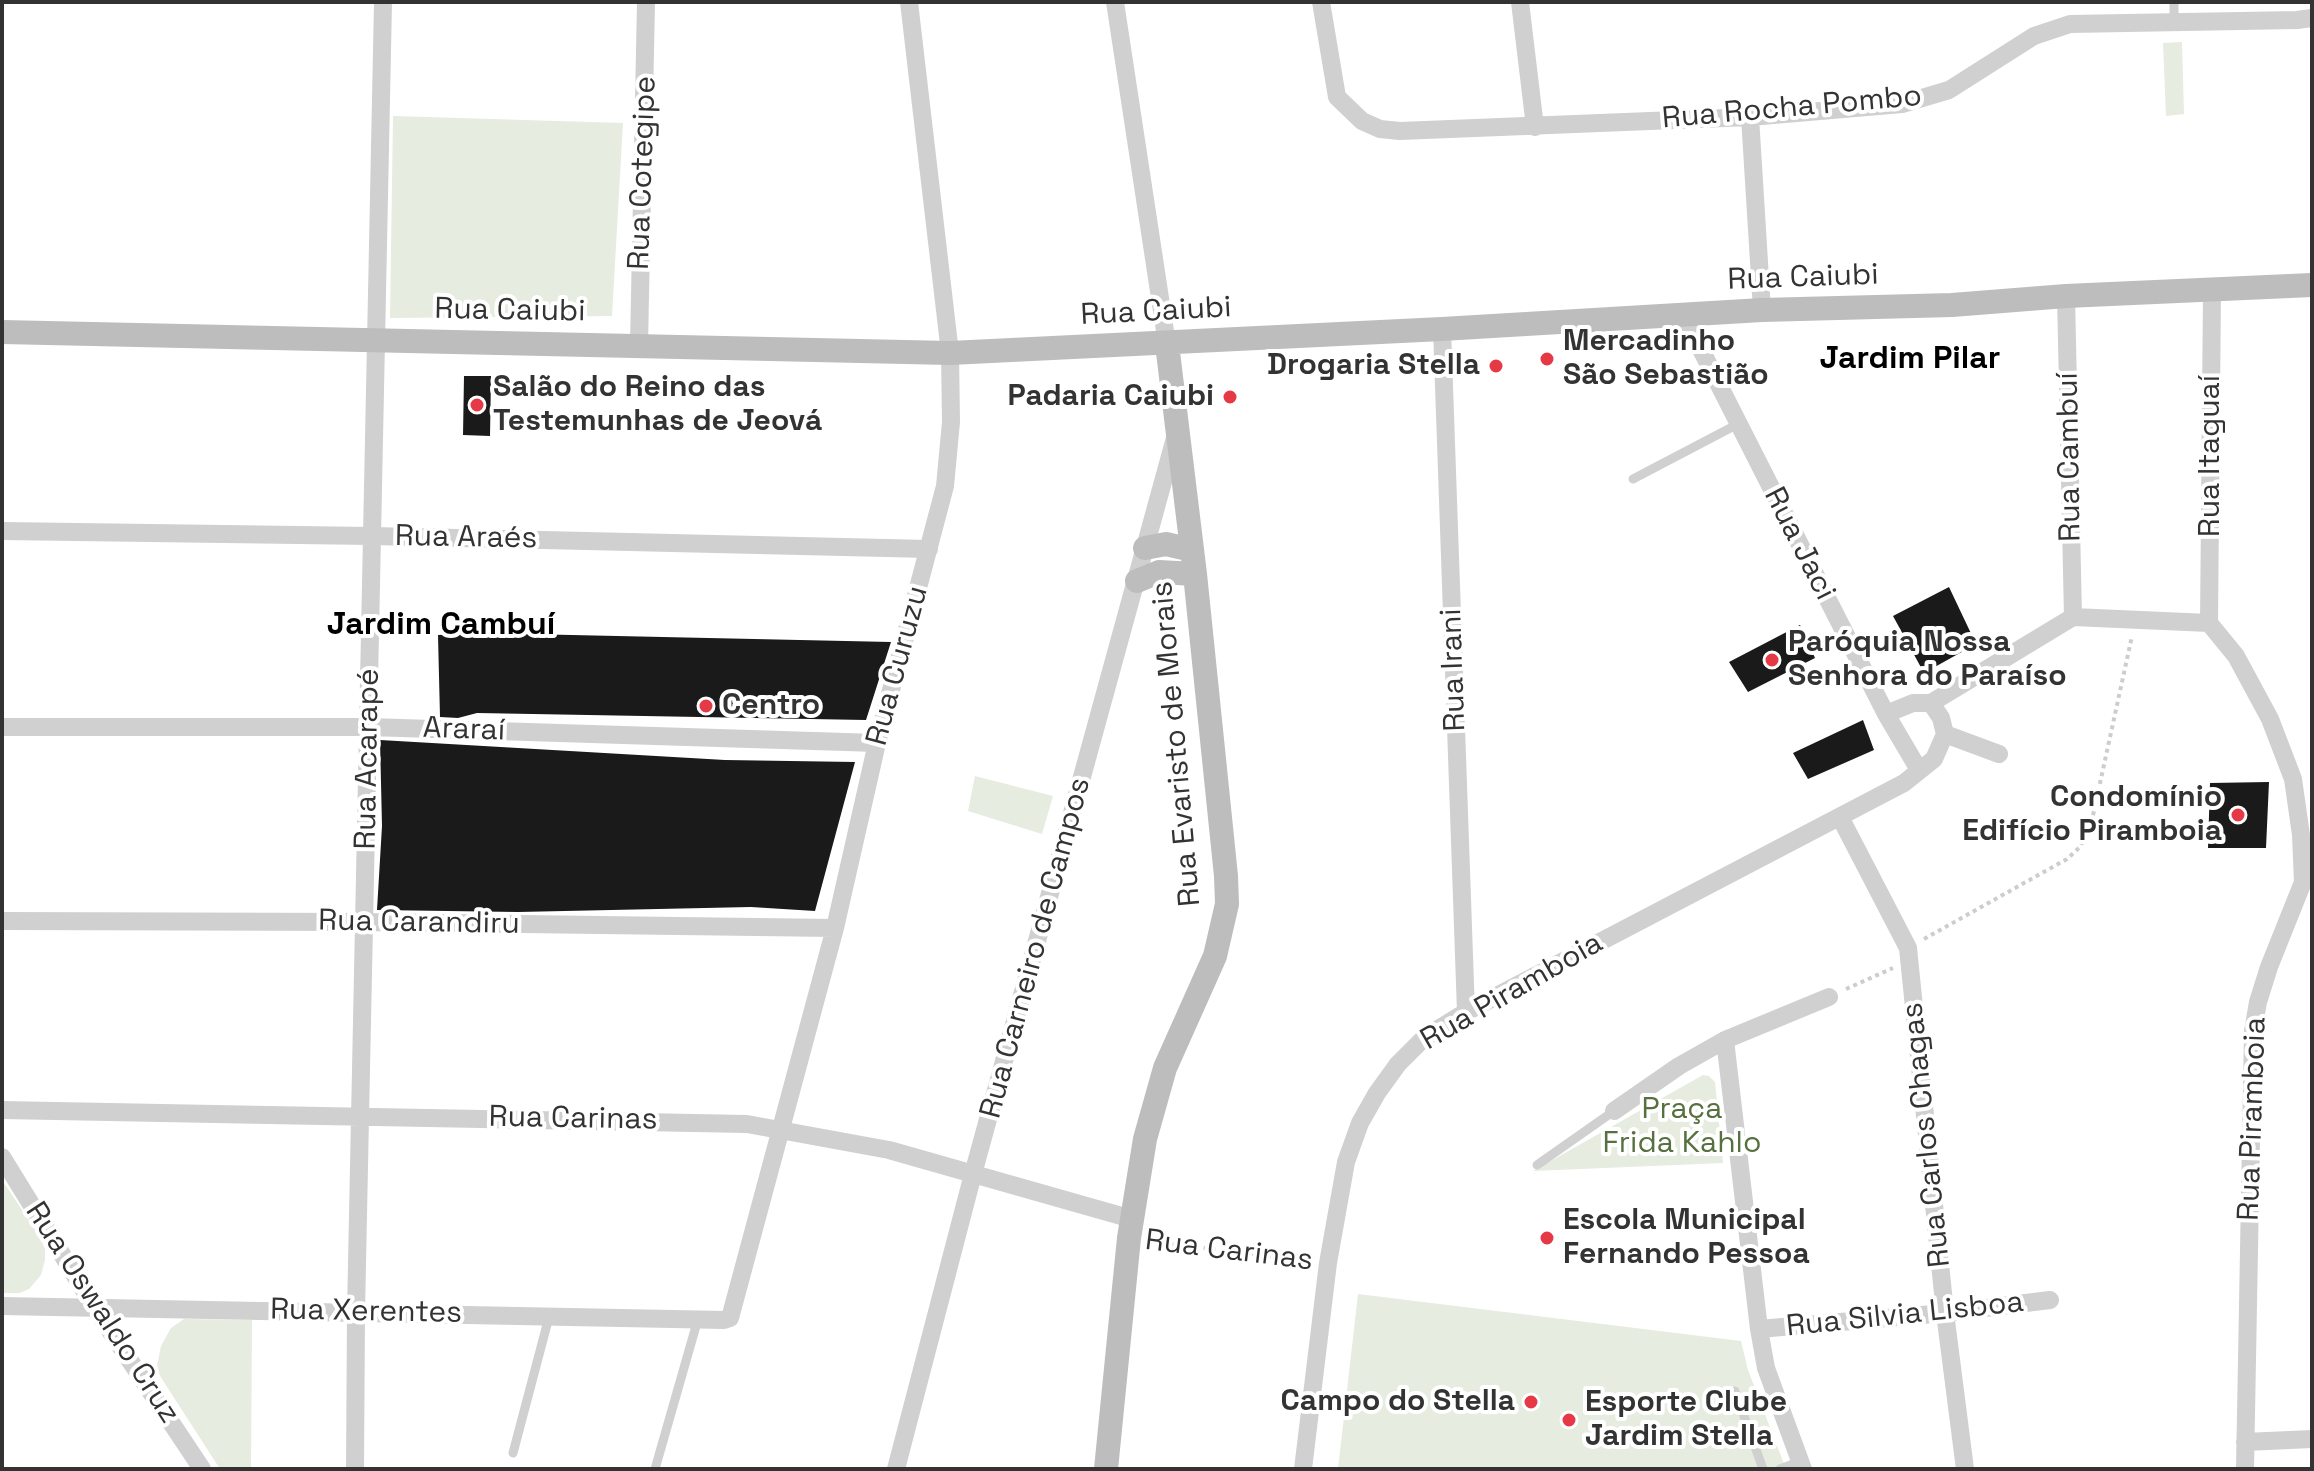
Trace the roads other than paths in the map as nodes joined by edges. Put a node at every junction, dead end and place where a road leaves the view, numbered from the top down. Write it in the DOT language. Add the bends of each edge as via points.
graph roads {
  1 [pos="383,2"];
  2 [pos="646,2"];
  3 [pos="909,2"];
  4 [pos="1115,2"];
  5 [pos="1321,2"];
  6 [pos="1520,2"];
  7 [pos="2174,2"];
  8 [pos="2312,18"];
  9 [pos="2174,22"];
  10 [pos="1750,117"];
  11 [pos="1535,127"];
  12 [pos="2312,285"];
  13 [pos="2212,290"];
  14 [pos="2066,296"];
  15 [pos="1762,310"];
  16 [pos="1684,316"];
  17 [pos="1442,329"];
  18 [pos="2,332"];
  19 [pos="376,342"];
  20 [pos="1167,344"];
  21 [pos="639,345"];
  22 [pos="950,353"];
  23 [pos="1738,424"];
  24 [pos="1177,427"];
  25 [pos="1633,479"];
  26 [pos="2,531"];
  27 [pos="372,536"];
  28 [pos="1145,548"];
  29 [pos="929,549"];
  30 [pos="1194,562"];
  31 [pos="1137,581"];
  32 [pos="2073,617"];
  33 [pos="2209,623"];
  34 [pos="1931,703"];
  35 [pos="1886,714"];
  36 [pos="2,727"];
  37 [pos="369,727"];
  38 [pos="1945,734"];
  39 [pos="877,743"];
  40 [pos="1999,754"];
  41 [pos="1919,770"];
  42 [pos="1840,817"];
  43 [pos="2307,882"];
  44 [pos="2,921"];
  45 [pos="365,922"];
  46 [pos="835,928"];
  47 [pos="1829,997"];
  48 [pos="1466,1012"];
  49 [pos="1725,1040"];
  50 [pos="2,1110"];
  51 [pos="1614,1111"];
  52 [pos="360,1115"];
  53 [pos="782,1131"];
  54 [pos="2,1157"];
  55 [pos="1537,1165"];
  56 [pos="973,1174"];
  57 [pos="1130,1229"];
  58 [pos="2050,1300"];
  59 [pos="2,1306"];
  60 [pos="95,1308"];
  61 [pos="356,1312"];
  62 [pos="1945,1313"];
  63 [pos="549,1316"];
  64 [pos="730,1318"];
  65 [pos="698,1319"];
  66 [pos="1759,1329"];
  67 [pos="1735,1391"];
  68 [pos="2312,1439"];
  69 [pos="2245,1442"];
  70 [pos="513,1453"];
  71 [pos="1802,1465"];
  72 [pos="202,1469"];
  73 [pos="355,1469"];
  74 [pos="655,1469"];
  75 [pos="896,1469"];
  76 [pos="1106,1469"];
  77 [pos="1303,1469"];
  78 [pos="1763,1469"];
  79 [pos="1780,1469"];
  80 [pos="1965,1469"];
  81 [pos="2245,1469"];
  1 -- 19 [label="street, Rua Acarapé"];
  2 -- 21 [label="street, Rua Cotegipe"];
  3 -- 22 [label="street, Rua Curuzu"];
  4 -- 20 [label="street, Rua Evaristo de Morais"];
  5 -- 11 [label="street, Rua Rocha Pombo" via="1334,88 1353,115 1389,131"];
  6 -- 11 [label="street"];
  7 -- 9 [label="lane"];
  8 -- 9 [label="street, Rua Rocha Pombo"];
  9 -- 10 [label="street, Rua Rocha Pombo" via="2070,24 2034,36 1979,73 1931,96 1902,104"];
  10 -- 11 [label="street, Rua Rocha Pombo"];
  10 -- 15 [label="street"];
  12 -- 13 [label="street, Rua Caiubi"];
  13 -- 14 [label="street, Rua Caiubi"];
  13 -- 33 [label="street, Rua Itaguaí"];
  14 -- 15 [label="street, Rua Caiubi"];
  14 -- 32 [label="street, Rua Cambuí"];
  15 -- 16 [label="street, Rua Caiubi"];
  16 -- 17 [label="street, Rua Caiubi"];
  16 -- 23 [label="street, Rua Jaci"];
  17 -- 20 [label="street, Rua Caiubi"];
  17 -- 48 [label="street, Rua Irani"];
  18 -- 19 [label="street, Rua Caiubi"];
  19 -- 21 [label="street, Rua Caiubi"];
  19 -- 27 [label="street, Rua Acarapé"];
  20 -- 22 [label="street, Rua Caiubi"];
  20 -- 24 [label="street, Rua Evaristo de Morais"];
  21 -- 22 [label="street, Rua Caiubi"];
  22 -- 29 [label="street, Rua Curuzu" via="946,473"];
  23 -- 25 [label="lane"];
  23 -- 35 [label="street, Rua Jaci"];
  24 -- 28 [label="street, Rua Carneiro de Campos"];
  24 -- 30 [label="street, Rua Evaristo de Morais"];
  26 -- 27 [label="street, Rua Araés"];
  27 -- 29 [label="street, Rua Araés"];
  27 -- 37 [label="street, Rua Acarapé"];
  28 -- 30 [label="street" via="1166,544"];
  28 -- 31 [label="street, Rua Carneiro de Campos"];
  29 -- 39 [label="street, Rua Curuzu"];
  30 -- 31 [label="street"];
  30 -- 57 [label="street, Rua Evaristo de Morais" via="1227,904 1215,956 1153,1103"];
  31 -- 56 [label="street, Rua Carneiro de Campos"];
  32 -- 33 [label="street"];
  32 -- 34 [label="street"];
  33 -- 43 [label="street, Rua Piramboia" via="2236,656 2270,719 2293,779"];
  34 -- 35 [label="street" via="1913,703"];
  34 -- 38 [label="street"];
  35 -- 41 [label="street, Rua Jaci"];
  36 -- 37 [label="street, Araraí"];
  37 -- 39 [label="street, Araraí"];
  37 -- 45 [label="street, Rua Acarapé"];
  38 -- 40 [label="street"];
  38 -- 41 [label="street, Rua Piramboia" via="1934,759"];
  39 -- 46 [label="street, Rua Curuzu"];
  41 -- 42 [label="street, Rua Piramboia"];
  42 -- 48 [label="street, Rua Piramboia"];
  42 -- 62 [label="street, Rua Carlos Chagas" via="1909,954"];
  43 -- 69 [label="street, Rua Piramboia" via="2269,967 2253,1031"];
  44 -- 45 [label="street, Rua Carandiru"];
  45 -- 46 [label="street, Rua Carandiru"];
  45 -- 52 [label="street, Rua Acarapé"];
  46 -- 53 [label="street, Rua Curuzu"];
  47 -- 49 [label="street"];
  48 -- 77 [label="street, Rua Piramboia" via="1424,1038 1398,1064 1366,1113 1346,1162"];
  49 -- 51 [label="street"];
  49 -- 66 [label="street"];
  50 -- 52 [label="street, Rua Carinas"];
  51 -- 55 [label="lane"];
  52 -- 53 [label="street, Rua Carinas" via="747,1124"];
  52 -- 61 [label="street, Rua Acarapé"];
  53 -- 56 [label="street, Rua Carinas" via="889,1150"];
  53 -- 64 [label="street, Rua Curuzu"];
  54 -- 60 [label="street, Rua Oswaldo Cruz"];
  56 -- 57 [label="street, Rua Carinas"];
  56 -- 75 [label="street, Rua Carneiro de Campos"];
  57 -- 76 [label="street, Rua Evaristo de Morais"];
  58 -- 62 [label="street, Rua Silvia Lisboa"];
  59 -- 60 [label="street, Rua Xerentes"];
  60 -- 61 [label="street, Rua Xerentes"];
  60 -- 72 [label="street, Rua Oswaldo Cruz"];
  61 -- 63 [label="street, Rua Xerentes"];
  61 -- 73 [label="street, Rua Acarapé"];
  62 -- 66 [label="street, Rua Silvia Lisboa"];
  62 -- 80 [label="street, Rua Carlos Chagas"];
  63 -- 65 [label="street, Rua Xerentes"];
  63 -- 70 [label="lane"];
  64 -- 65 [label="street, Rua Xerentes"];
  65 -- 74 [label="lane"];
  66 -- 71 [label="street" via="1766,1368"];
  67 -- 78 [label="lane"];
  68 -- 69 [label="street"];
  69 -- 81 [label="street, Rua Piramboia"];
  71 -- 79 [label="lane"];
}
